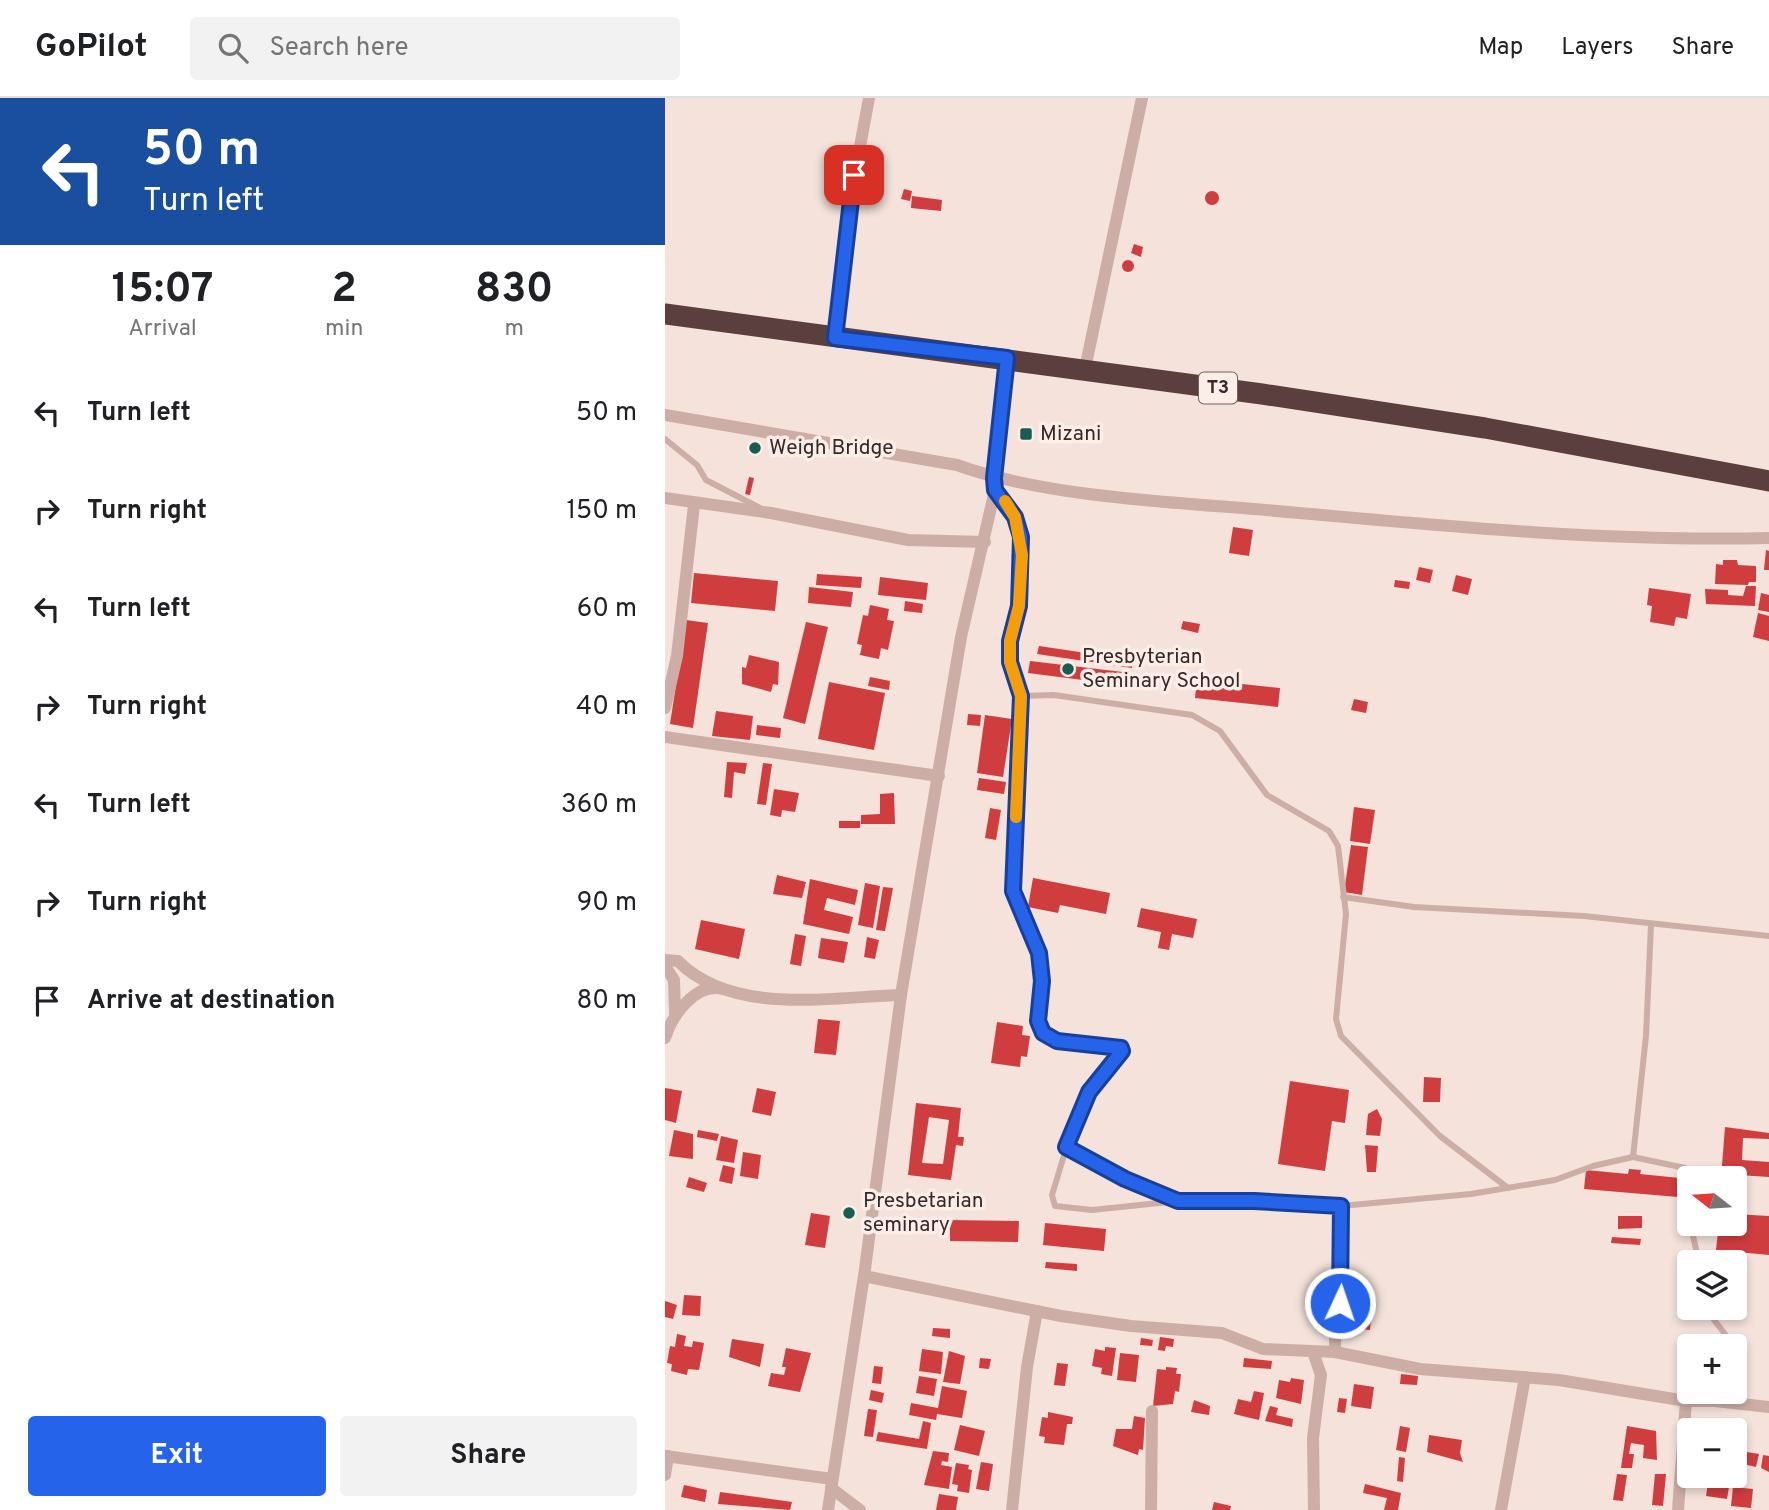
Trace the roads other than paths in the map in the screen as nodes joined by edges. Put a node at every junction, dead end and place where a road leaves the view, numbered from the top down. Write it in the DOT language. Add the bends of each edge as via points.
graph roads {
  1 [pos="869,98"];
  2 [pos="1142,98"];
  3 [pos="665,314"];
  4 [pos="835,338"];
  5 [pos="1007,358"];
  6 [pos="1085,369"];
  7 [pos="665,415"];
  8 [pos="665,439"];
  9 [pos="1769,481"];
  10 [pos="995,484"];
  11 [pos="665,498"];
  12 [pos="694,505"];
  13 [pos="771,513"];
  14 [pos="1769,538"];
  15 [pos="985,542"];
  16 [pos="1021,696"];
  17 [pos="665,708"];
  18 [pos="665,737"];
  19 [pos="939,776"];
  20 [pos="1343,897"];
  21 [pos="1651,925"];
  22 [pos="1769,936"];
  23 [pos="665,960"];
  24 [pos="665,966"];
  25 [pos="746,995"];
  26 [pos="901,995"];
  27 [pos="675,1013"];
  28 [pos="665,1038"];
  29 [pos="1066,1147"];
  30 [pos="1633,1157"];
  31 [pos="1677,1166"];
  32 [pos="1508,1188"];
  33 [pos="1178,1201"];
  34 [pos="1341,1206"];
  35 [pos="864,1276"];
  36 [pos="1037,1311"];
  37 [pos="1714,1320"];
  38 [pos="1725,1334"];
  39 [pos="1313,1352"];
  40 [pos="1335,1352"];
  41 [pos="1525,1377"];
  42 [pos="1677,1400"];
  43 [pos="1747,1402"];
  44 [pos="1686,1404"];
  45 [pos="1769,1407"];
  46 [pos="1152,1410"];
  47 [pos="667,1456"];
  48 [pos="665,1475"];
  49 [pos="832,1484"];
  50 [pos="828,1510"];
  51 [pos="860,1510"];
  52 [pos="1012,1510"];
  53 [pos="1151,1510"];
  54 [pos="1314,1510"];
  55 [pos="1501,1510"];
  56 [pos="1678,1510"];
  1 -- 4 [label="street" via="849,206"];
  2 -- 6 [label="street"];
  3 -- 4 [label="highway, T3"];
  4 -- 5 [label="highway, T3"];
  5 -- 6 [label="highway, T3"];
  5 -- 10 [label="street"];
  6 -- 9 [label="highway, T3" via="1485,429"];
  7 -- 10 [label="street" via="957,465"];
  8 -- 13 [label="lane" via="697,465 712,485"];
  10 -- 14 [label="street" via="1454,528 1702,540"];
  10 -- 15 [label="street"];
  10 -- 16 [label="lane" via="1021,537 1019,606 1010,662"];
  11 -- 12 [label="street"];
  12 -- 13 [label="street"];
  12 -- 17 [label="street" via="678,643"];
  13 -- 15 [label="street" via="908,540"];
  15 -- 19 [label="street" via="961,637"];
  16 -- 20 [label="lane" via="1054,695 1192,715 1220,731 1267,796 1322,826 1335,839"];
  16 -- 29 [label="lane" via="1013,891 1039,953 1038,1021 1043,1033 1057,1041 1122,1051 1089,1092"];
  18 -- 19 [label="street"];
  19 -- 26 [label="street"];
  20 -- 21 [label="lane" via="1414,907 1584,915"];
  20 -- 32 [label="lane" via="1346,915 1335,1019 1341,1036 1440,1136"];
  21 -- 22 [label="lane"];
  21 -- 30 [label="lane" via="1646,1036"];
  23 -- 25 [label="street" via="678,961 694,977"];
  24 -- 27 [label="street" via="674,980"];
  25 -- 26 [label="street" via="773,999"];
  25 -- 27 [label="street" via="717,987"];
  26 -- 35 [label="street"];
  27 -- 28 [label="street"];
  29 -- 33 [label="lane"];
  29 -- 33 [label="lane" via="1052,1195 1055,1206 1125,1209"];
  30 -- 31 [label="lane"];
  30 -- 32 [label="lane" via="1555,1180"];
  32 -- 34 [label="lane"];
  33 -- 34 [label="lane"];
  34 -- 40 [label="street" via="1342,1291"];
  35 -- 36 [label="street"];
  35 -- 49 [label="street"];
  36 -- 39 [label="street" via="1131,1326 1222,1333 1263,1349"];
  36 -- 52 [label="street"];
  37 -- 38 [label="lane"];
  39 -- 40 [label="street"];
  39 -- 54 [label="street" via="1321,1375 1313,1438"];
  40 -- 41 [label="street" via="1420,1369"];
  41 -- 42 [label="street"];
  41 -- 55 [label="street"];
  43 -- 45 [label="street"];
  44 -- 56 [label="street"];
  46 -- 53 [label="street"];
  47 -- 48 [label="street"];
  47 -- 49 [label="street"];
  49 -- 50 [label="street"];
  49 -- 51 [label="street"];
}
